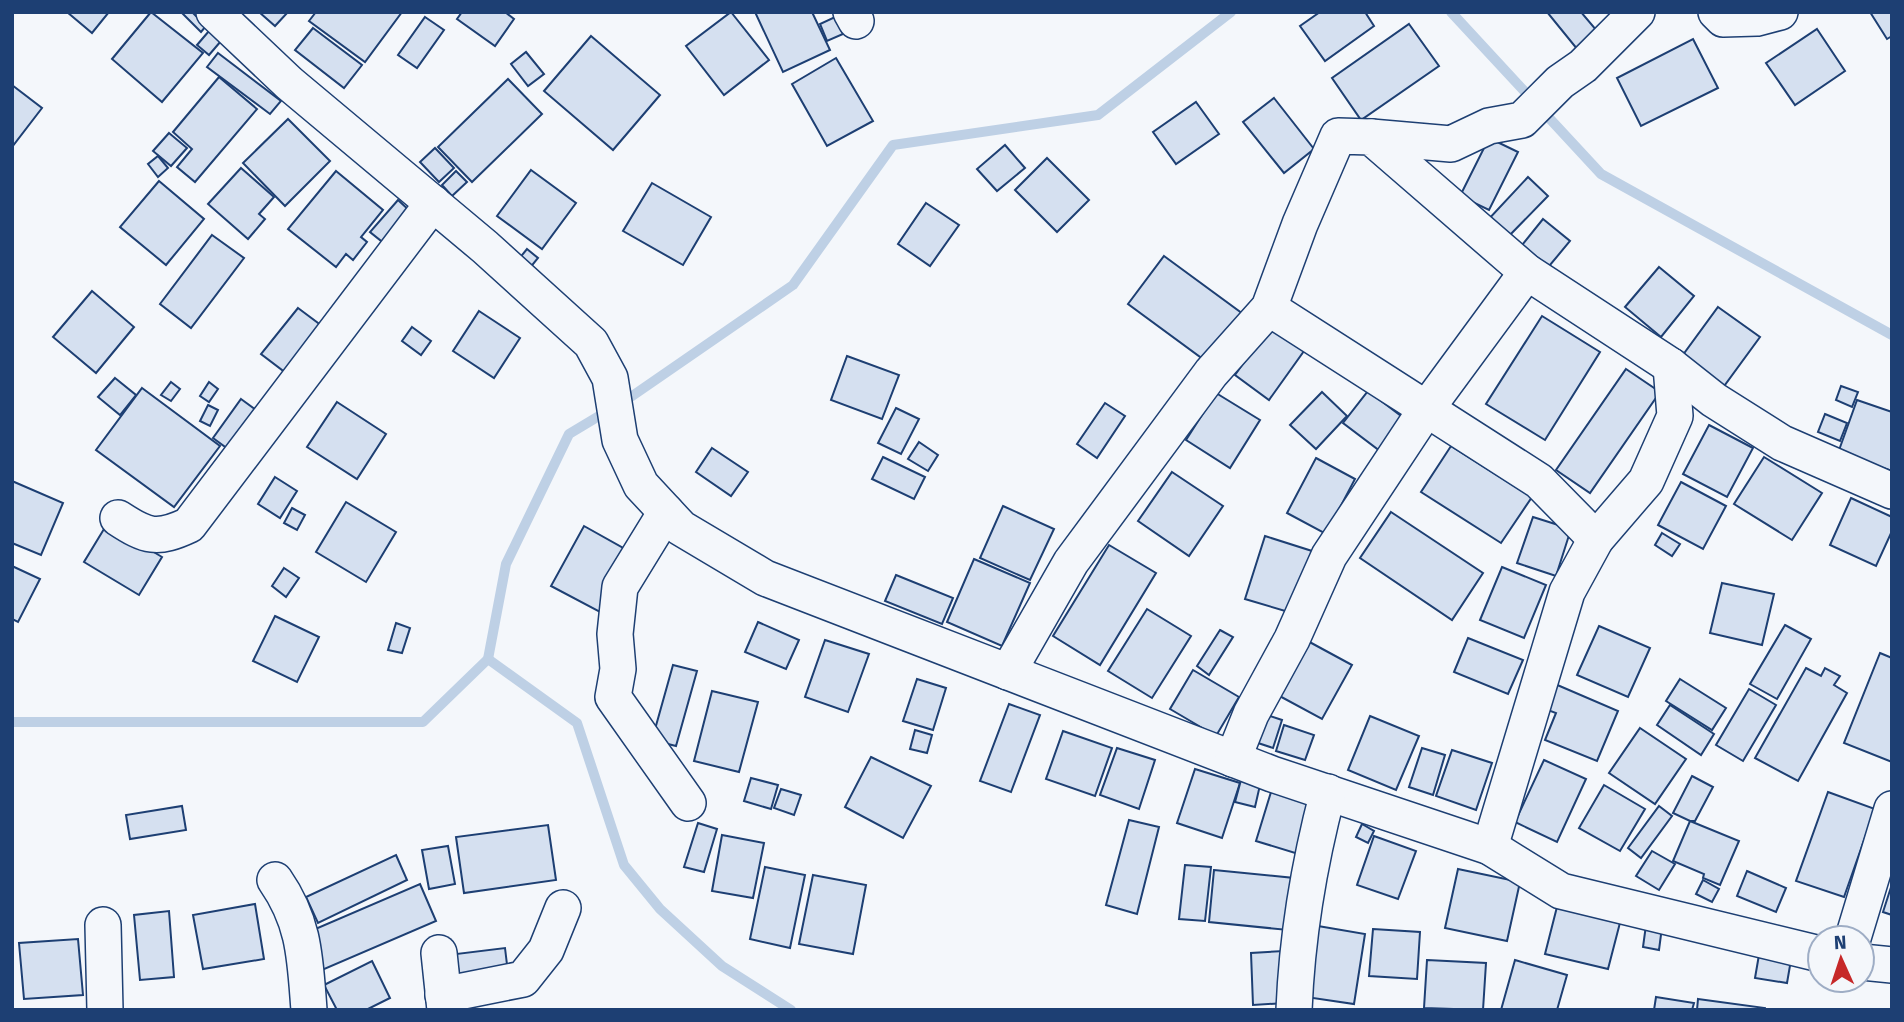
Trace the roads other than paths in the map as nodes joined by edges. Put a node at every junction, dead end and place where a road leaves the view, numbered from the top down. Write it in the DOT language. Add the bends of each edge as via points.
graph roads {
  1 [pos="214,12"];
  2 [pos="1637,12"];
  3 [pos="1716,12"];
  4 [pos="1780,12"];
  5 [pos="1371,137"];
  6 [pos="433,203"];
  7 [pos="1527,272"];
  8 [pos="1269,308"];
  9 [pos="1671,366"];
  10 [pos="1714,400"];
  11 [pos="1427,408"];
  12 [pos="1675,416"];
  13 [pos="1892,491"];
  14 [pos="666,512"];
  15 [pos="118,518"];
  16 [pos="1595,539"];
  17 [pos="1007,672"];
  18 [pos="1233,759"];
  19 [pos="1328,792"];
  20 [pos="688,803"];
  21 [pos="1892,809"];
  22 [pos="1490,847"];
  23 [pos="275,880"];
  24 [pos="564,908"];
  25 [pos="1857,924"];
  26 [pos="103,926"];
  27 [pos="1806,951"];
  28 [pos="439,953"];
  29 [pos="444,1002"];
  30 [pos="105,1010"];
  31 [pos="309,1010"];
  32 [pos="1294,1010"];
  1 -- 6 [label="street" via="289,83"];
  2 -- 5 [label="street" via="1522,120 1489,127 1451,144"];
  3 -- 4 [label="street" via="1723,19 1757,19"];
  5 -- 7 [label="street"];
  5 -- 8 [label="street" via="1338,136"];
  6 -- 14 [label="street" via="591,343 610,378 620,440 641,485"];
  6 -- 15 [label="street" via="189,525 167,535 144,534"];
  7 -- 9 [label="street"];
  7 -- 11 [label="street"];
  8 -- 11 [label="street"];
  8 -- 17 [label="street" via="1211,373 1071,562"];
  9 -- 10 [label="street"];
  9 -- 12 [label="street"];
  10 -- 12 [label="street"];
  10 -- 13 [label="street" via="1782,443"];
  11 -- 16 [label="street" via="1539,481"];
  11 -- 18 [label="street" via="1329,556"];
  12 -- 16 [label="street" via="1646,481"];
  14 -- 17 [label="street" via="681,528 765,578"];
  14 -- 20 [label="street" via="620,587 613,696"];
  16 -- 22 [label="street" via="1567,592"];
  17 -- 18 [label="street"];
  18 -- 19 [label="street"];
  19 -- 22 [label="street"];
  19 -- 32 [label="street" via="1311,855 1294,974"];
  21 -- 25 [label="street"];
  22 -- 27 [label="street" via="1562,891"];
  23 -- 31 [label="street" via="291,902 304,942"];
  24 -- 29 [label="street" via="546,950 523,979"];
  26 -- 30 [label="street"];
  28 -- 29 [label="street"];
}
